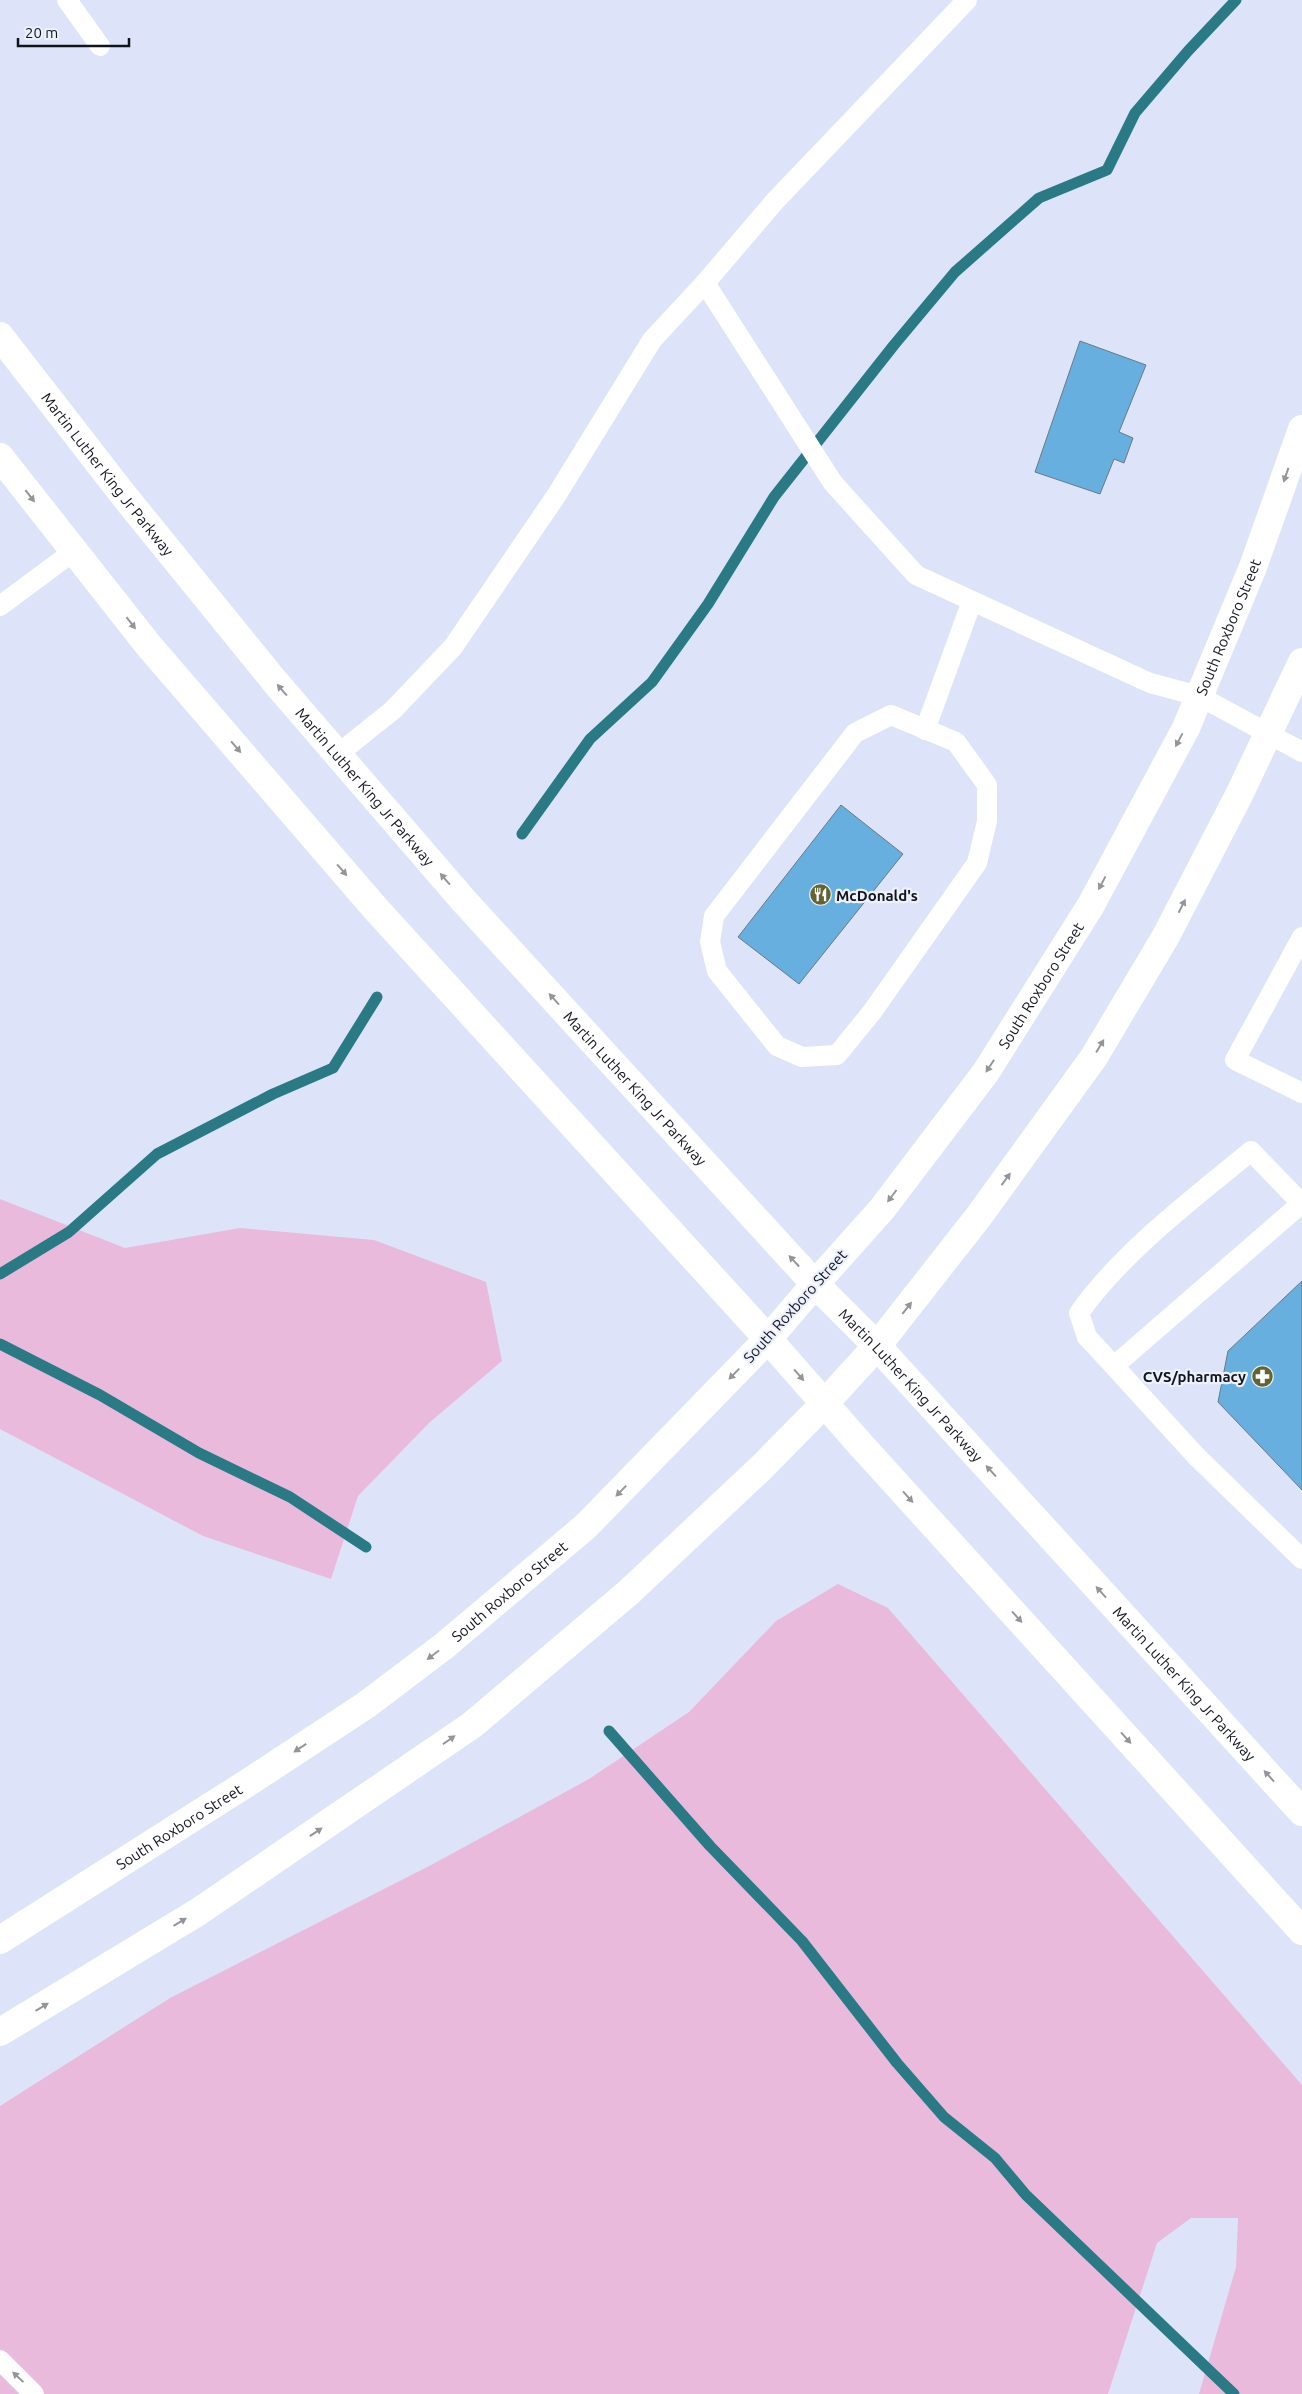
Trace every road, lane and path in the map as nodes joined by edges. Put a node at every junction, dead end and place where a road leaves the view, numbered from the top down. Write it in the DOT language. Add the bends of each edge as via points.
graph roads {
  1 [pos="67,0"];
  2 [pos="967,0"];
  3 [pos="100,46"];
  4 [pos="705,283"];
  5 [pos="0,336"];
  6 [pos="1302,428"];
  7 [pos="0,457"];
  8 [pos="74,551"];
  9 [pos="972,600"];
  10 [pos="0,606"];
  11 [pos="1302,662"];
  12 [pos="1199,696"];
  13 [pos="925,730"];
  14 [pos="1268,733"];
  15 [pos="1302,752"];
  16 [pos="338,754"];
  17 [pos="1302,937"];
  18 [pos="1302,1093"];
  19 [pos="1302,1203"];
  20 [pos="815,1284"];
  21 [pos="768,1339"];
  22 [pos="877,1346"];
  23 [pos="1114,1366"];
  24 [pos="824,1404"];
  25 [pos="1302,1559"];
  26 [pos="1300,1806"];
  27 [pos="1302,1931"];
  28 [pos="0,1940"];
  29 [pos="0,2032"];
  30 [pos="0,2360"];
  31 [pos="34,2394"];
  1 -- 3 [label="lane"];
  2 -- 4 [label="lane" via="775,201"];
  4 -- 9 [label="lane" via="833,483 916,575"];
  4 -- 16 [label="lane" via="652,340 556,496 453,648 393,710"];
  16 -- 5 [label="street, Martin Luther King Jr Parkway, one-way" via="125,498"];
  6 -- 12 [label="street, South Roxboro Street, one-way" via="1253,567"];
  7 -- 8 [label="street, one-way"];
  8 -- 10 [label="lane"];
  8 -- 21 [label="street, one-way" via="149,646 375,908"];
  9 -- 12 [label="lane" via="1150,683"];
  9 -- 13 [label="lane"];
  11 -- 14 [label="street"];
  12 -- 14 [label="lane"];
  12 -- 20 [label="street, South Roxboro Street, one-way" via="1186,728 1091,905 986,1072 882,1209"];
  13 -- 13 [label="lane" via="891,715 855,733 714,916 710,942 717,971 777,1046 802,1057 837,1055 872,1012 977,863 987,822 987,785 956,742"];
  14 -- 15 [label="lane"];
  22 -- 14 [label="street, one-way" via="979,1216 1094,1057 1166,936"];
  20 -- 16 [label="street, Martin Luther King Jr Parkway, one-way" via="464,901"];
  17 -- 18 [label="lane" via="1235,1060"];
  19 -- 23 [label="lane"];
  19 -- 23 [label="lane" via="1251,1151 1174,1214 1095,1290 1079,1313 1087,1337"];
  20 -- 21 [label="street, South Roxboro Street"];
  20 -- 22 [label="street, Martin Luther King Jr Parkway"];
  21 -- 24 [label="street, one-way"];
  21 -- 28 [label="street, South Roxboro Street, one-way" via="586,1526 444,1646 366,1704 252,1780"];
  22 -- 24 [label="street"];
  26 -- 22 [label="street, Martin Luther King Jr Parkway, one-way"];
  23 -- 25 [label="lane" via="1196,1456"];
  24 -- 27 [label="street, one-way"];
  29 -- 24 [label="street, one-way" via="198,1912 472,1725 629,1592"];
  31 -- 30 [label="lane, one-way"];
}
